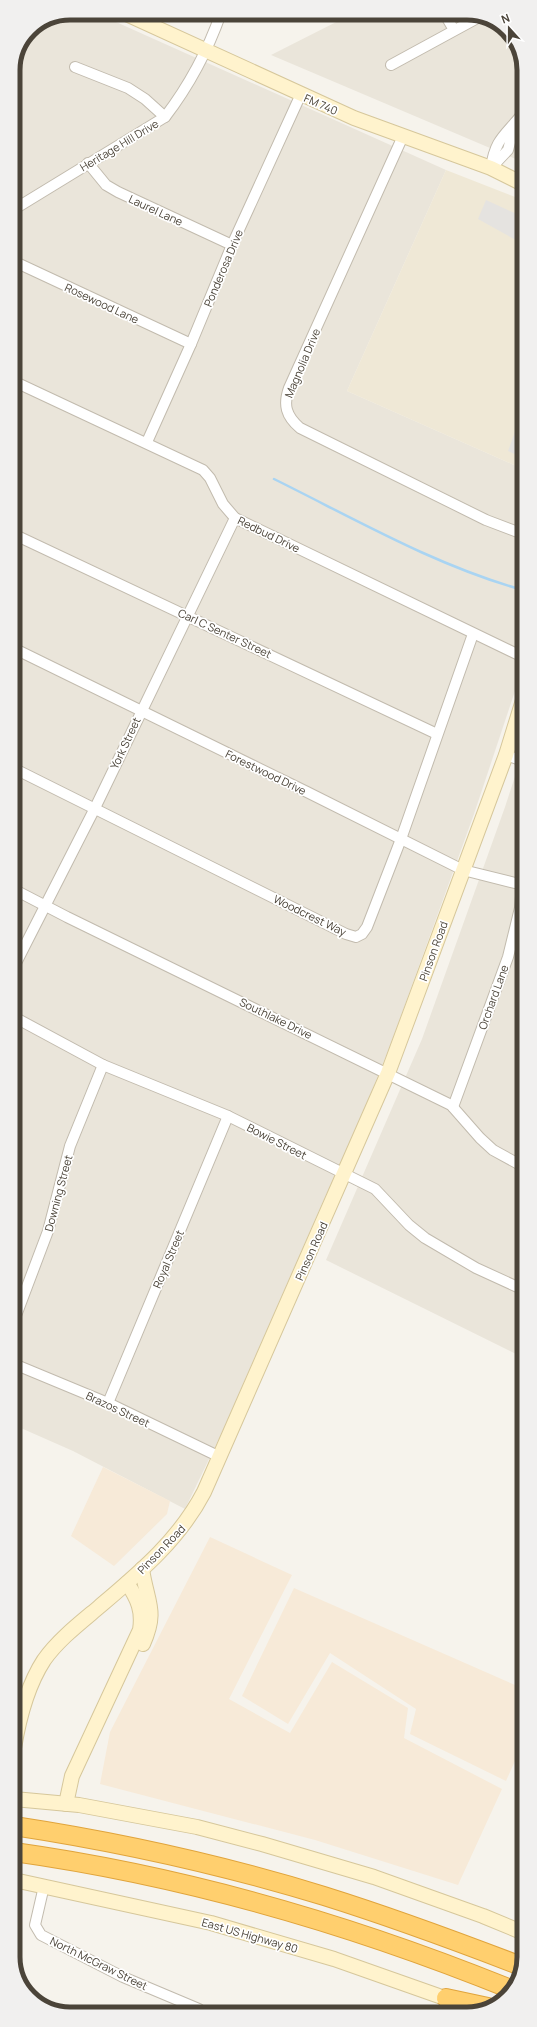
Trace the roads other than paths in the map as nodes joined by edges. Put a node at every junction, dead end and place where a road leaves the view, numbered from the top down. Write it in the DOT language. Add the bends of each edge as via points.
graph roads {
  1 [pos="139,20"];
  2 [pos="217,20"];
  3 [pos="448,20"];
  4 [pos="473,20"];
  5 [pos="454,30"];
  6 [pos="205,50"];
  7 [pos="391,65"];
  8 [pos="75,68"];
  9 [pos="301,94"];
  10 [pos="165,117"];
  11 [pos="517,120"];
  12 [pos="403,136"];
  13 [pos="88,163"];
  14 [pos="491,168"];
  15 [pos="517,181"];
  16 [pos="20,206"];
  17 [pos="232,245"];
  18 [pos="20,264"];
  19 [pos="191,344"];
  20 [pos="20,384"];
  21 [pos="147,442"];
  22 [pos="235,518"];
  23 [pos="517,532"];
  24 [pos="20,537"];
  25 [pos="188,616"];
  26 [pos="473,634"];
  27 [pos="20,651"];
  28 [pos="517,654"];
  29 [pos="140,711"];
  30 [pos="517,719"];
  31 [pos="437,734"];
  32 [pos="506,755"];
  33 [pos="517,759"];
  34 [pos="20,771"];
  35 [pos="95,808"];
  36 [pos="401,839"];
  37 [pos="463,870"];
  38 [pos="517,884"];
  39 [pos="20,891"];
  40 [pos="45,905"];
  41 [pos="517,920"];
  42 [pos="20,955"];
  43 [pos="20,1020"];
  44 [pos="103,1065"];
  45 [pos="388,1073"];
  46 [pos="453,1107"];
  47 [pos="228,1116"];
  48 [pos="517,1163"];
  49 [pos="344,1175"];
  50 [pos="517,1287"];
  51 [pos="20,1305"];
  52 [pos="20,1366"];
  53 [pos="108,1403"];
  54 [pos="220,1457"];
  55 [pos="142,1569"];
  56 [pos="127,1583"];
  57 [pos="116,1684"];
  58 [pos="20,1718"];
  59 [pos="20,1800"];
  60 [pos="66,1804"];
  61 [pos="20,1827"];
  62 [pos="20,1853"];
  63 [pos="20,1881"];
  64 [pos="44,1886"];
  65 [pos="517,1930"];
  66 [pos="517,1964"];
  67 [pos="507,1988"];
  68 [pos="446,1998"];
  69 [pos="479,2005"];
  70 [pos="194,2007"];
  71 [pos="468,2007"];
  1 -- 6 [label="main road, FM 740 / FM 740"];
  2 -- 6 [label="street, Heritage Hill Drive"];
  3 -- 5 [label="street"];
  4 -- 5 [label="street"];
  5 -- 7 [label="street"];
  6 -- 9 [label="main road, FM 740 / FM 740"];
  6 -- 10 [label="street, Heritage Hill Drive" via="182,95"];
  8 -- 10 [label="street" via="128,88"];
  9 -- 12 [label="main road, FM 740 / FM 740" via="354,118"];
  9 -- 17 [label="street, Ponderosa Drive"];
  10 -- 13 [label="street, Heritage Hill Drive"];
  11 -- 14 [label="street" via="508,128 496,146"];
  12 -- 14 [label="main road, FM 740 / FM 740"];
  12 -- 23 [label="street, Magnolia Drive" via="285,399 286,409 291,420 300,428 486,520"];
  13 -- 16 [label="street, Heritage Hill Drive"];
  13 -- 17 [label="street, Laurel Lane" via="106,185 118,192"];
  14 -- 15 [label="main road, FM 740 / FM 740"];
  17 -- 19 [label="street, Ponderosa Drive"];
  18 -- 19 [label="street, Rosewood Lane"];
  19 -- 21 [label="street, Ponderosa Drive"];
  20 -- 21 [label="street, Redbud Drive"];
  21 -- 22 [label="street, Redbud Drive" via="203,470 223,504"];
  22 -- 25 [label="street, York Street"];
  22 -- 26 [label="street, Redbud Drive"];
  24 -- 25 [label="street, Carl C Senter Street"];
  25 -- 29 [label="street, York Street"];
  25 -- 31 [label="street, Carl C Senter Street"];
  26 -- 28 [label="street, Redbud Drive"];
  26 -- 31 [label="street, Woodcrest Way"];
  27 -- 29 [label="street, Forestwood Drive"];
  29 -- 35 [label="street, York Street"];
  29 -- 36 [label="street, Forestwood Drive"];
  30 -- 32 [label="main road, Pinson Road"];
  31 -- 36 [label="street, Woodcrest Way"];
  32 -- 33 [label="street"];
  32 -- 37 [label="main road, Pinson Road"];
  34 -- 35 [label="street, Woodcrest Way"];
  35 -- 36 [label="street, Woodcrest Way" via="356,937 367,927"];
  35 -- 40 [label="street, York Street"];
  36 -- 37 [label="street, Forestwood Drive"];
  37 -- 38 [label="street, Forestwood Drive"];
  37 -- 45 [label="main road, Pinson Road"];
  39 -- 40 [label="street, Southlake Drive"];
  40 -- 42 [label="street, York Street"];
  40 -- 45 [label="street, Southlake Drive"];
  41 -- 46 [label="street, Orchard Lane" via="509,951"];
  43 -- 44 [label="street, Bowie Street"];
  44 -- 47 [label="street, Bowie Street"];
  44 -- 51 [label="street, Downing Street" via="70,1146 48,1231"];
  45 -- 46 [label="street, Southlake Drive"];
  45 -- 49 [label="main road, Pinson Road"];
  46 -- 48 [label="street, Southlake Drive" via="493,1150"];
  47 -- 49 [label="street, Bowie Street"];
  47 -- 53 [label="street, Royal Street"];
  49 -- 50 [label="street, Bowie Street" via="375,1189 409,1225 437,1246"];
  49 -- 54 [label="main road, Pinson Road"];
  52 -- 53 [label="street, Brazos Street"];
  53 -- 54 [label="street, Brazos Street"];
  54 -- 55 [label="main road, Pinson Road" via="204,1492 186,1522 168,1545"];
  55 -- 56 [label="main road, Pinson Road"];
  55 -- 57 [label="main road" via="145,1590 152,1606 151,1625 134,1662"];
  56 -- 57 [label="main road" via="140,1606 141,1624"];
  56 -- 58 [label="main road, Pinson Road" via="74,1629 44,1661 22,1708"];
  57 -- 60 [label="main road" via="72,1776"];
  59 -- 60 [label="main road"];
  60 -- 65 [label="main road" via="197,1827 270,1846 374,1877"];
  61 -- 66 [label="highway" via="117,1844 261,1878 373,1912"];
  62 -- 67 [label="highway" via="149,1877 293,1912 415,1952"];
  63 -- 64 [label="main road, East US Highway 80"];
  64 -- 68 [label="main road, East US Highway 80" via="211,1923 334,1958"];
  64 -- 70 [label="street, North McGraw Street" via="35,1924 41,1935 123,1977"];
  68 -- 69 [label="highway"];
  68 -- 71 [label="main road, East US Highway 80"];
}
